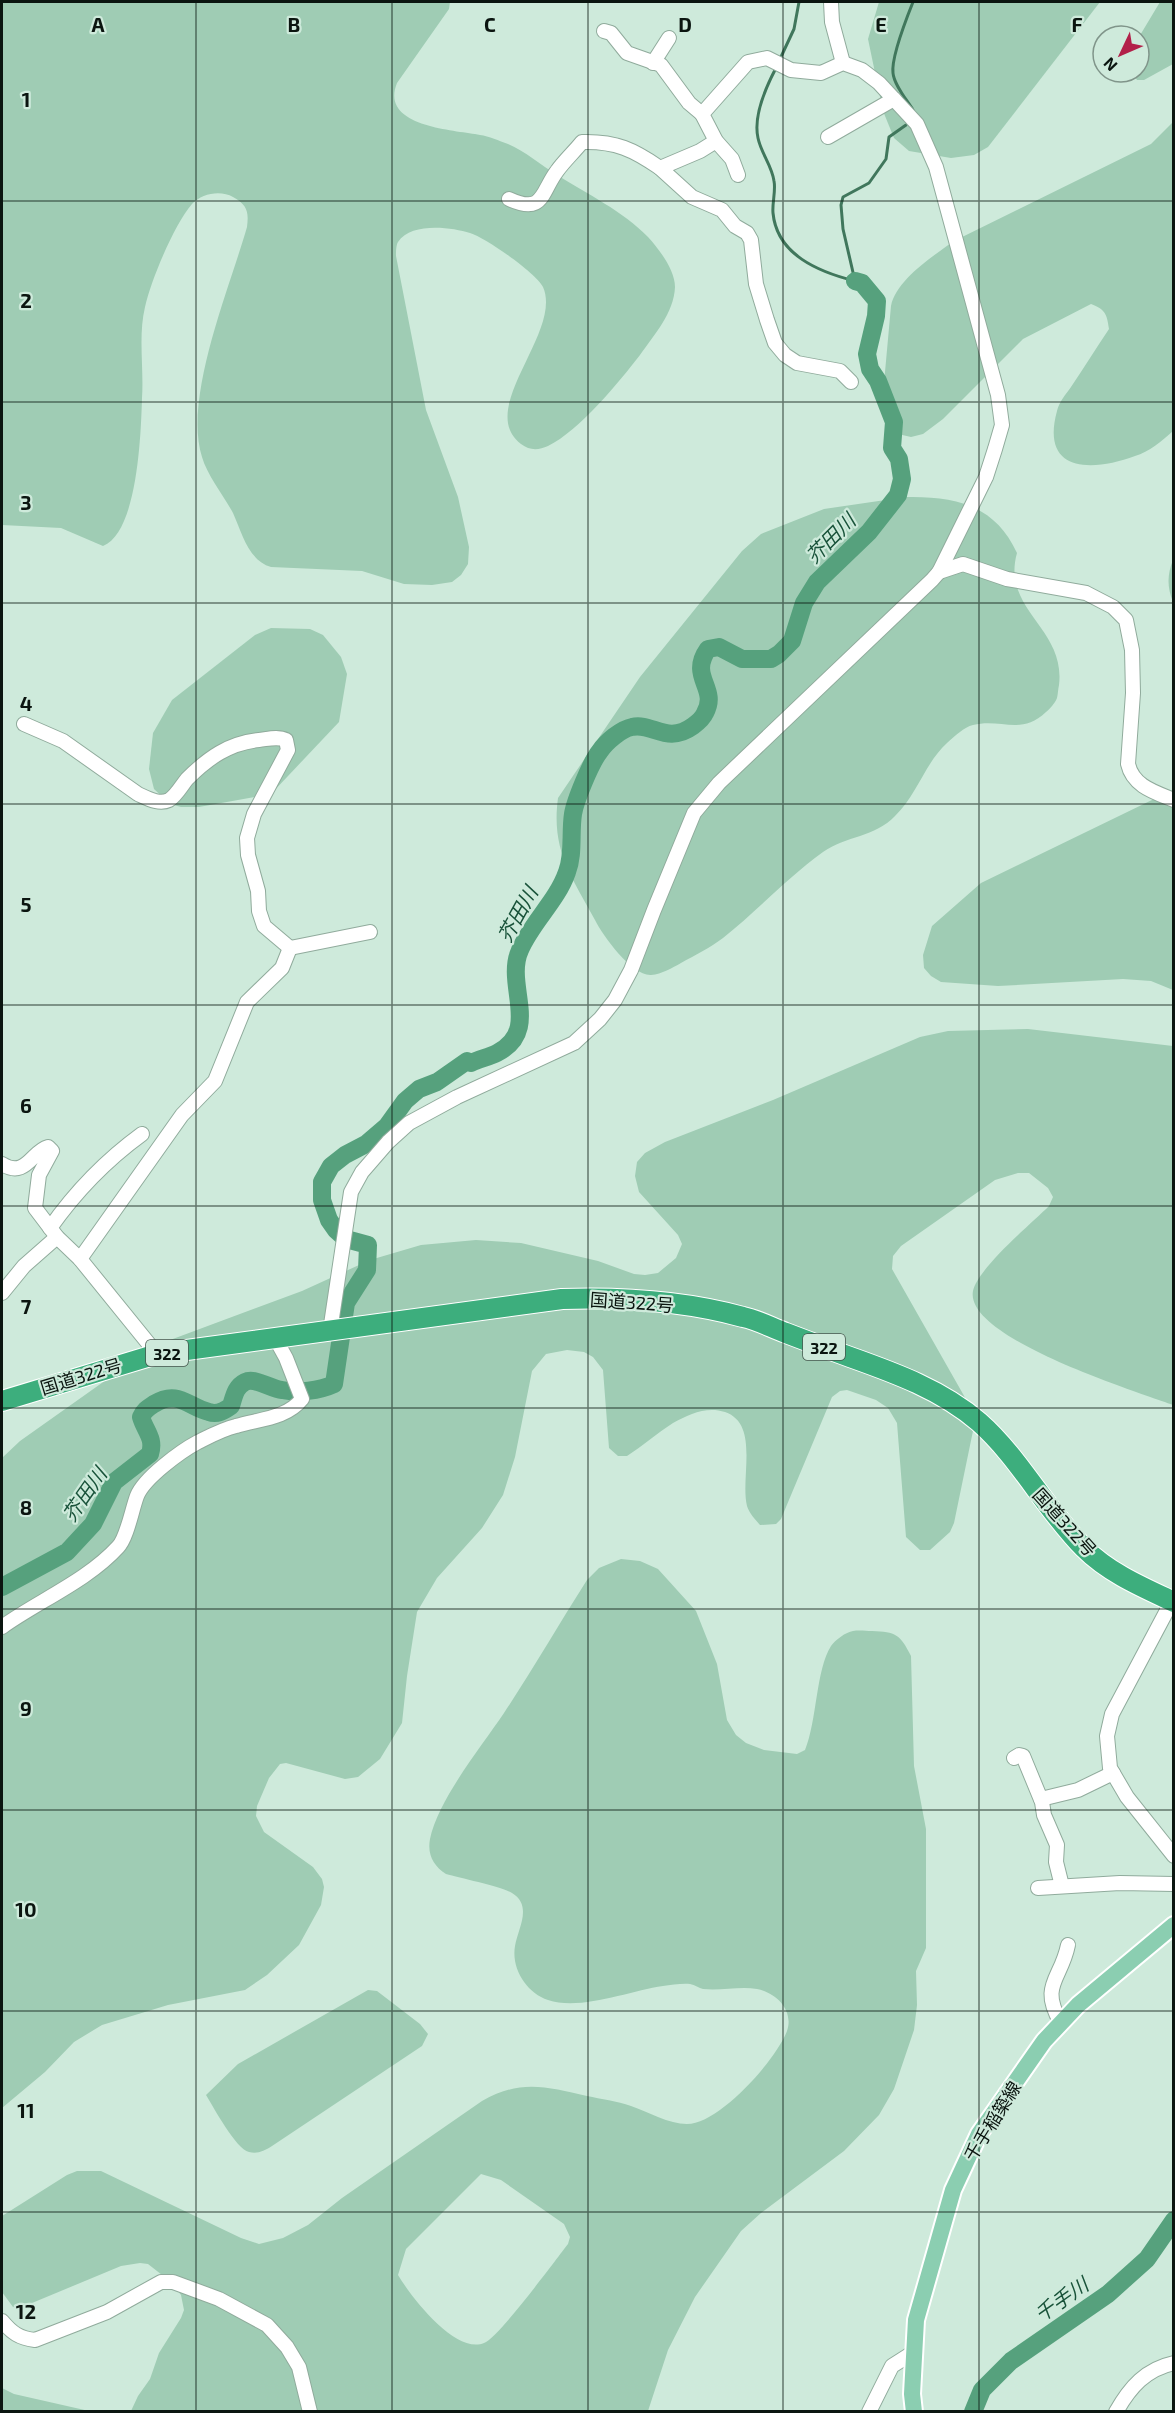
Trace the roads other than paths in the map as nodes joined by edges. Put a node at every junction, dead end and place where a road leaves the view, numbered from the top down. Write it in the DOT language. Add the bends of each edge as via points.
graph roads {
  1 [pos="831,2"];
  2 [pos="604,31"];
  3 [pos="669,38"];
  4 [pos="653,63"];
  5 [pos="843,63"];
  6 [pos="894,99"];
  7 [pos="702,114"];
  8 [pos="828,137"];
  9 [pos="716,141"];
  10 [pos="660,168"];
  11 [pos="738,174"];
  12 [pos="509,199"];
  13 [pos="851,381"];
  14 [pos="939,572"];
  15 [pos="24,724"];
  16 [pos="1173,800"];
  17 [pos="370,932"];
  18 [pos="290,948"];
  19 [pos="157,1150"];
  20 [pos="2,1164"];
  21 [pos="53,1233"];
  22 [pos="80,1259"];
  23 [pos="2,1293"];
  24 [pos="334,1330"];
  25 [pos="275,1338"];
  26 [pos="157,1354"];
  27 [pos="2,1401"];
  28 [pos="1173,1601"];
  29 [pos="2,1627"];
  30 [pos="1014,1758"];
  31 [pos="1113,1773"];
  32 [pos="1041,1799"];
  33 [pos="1173,1856"];
  34 [pos="1173,1884"];
  35 [pos="1062,1886"];
  36 [pos="1038,1888"];
  37 [pos="1173,1925"];
  38 [pos="1068,1945"];
  39 [pos="1061,2023"];
  40 [pos="2,2321"];
  41 [pos="914,2352"];
  42 [pos="1173,2363"];
  43 [pos="310,2412"];
  44 [pos="869,2412"];
  45 [pos="914,2412"];
  46 [pos="1116,2412"];
  1 -- 5 [label="street"];
  2 -- 4 [label="street" via="611,33 627,53"];
  3 -- 4 [label="street"];
  4 -- 7 [label="street" via="661,65"];
  5 -- 6 [label="street" via="862,70"];
  5 -- 7 [label="street" via="821,73 791,70 758,58 748,62"];
  6 -- 8 [label="street"];
  6 -- 14 [label="street" via="917,124 936,167 998,395 1002,426 986,477"];
  7 -- 9 [label="street"];
  9 -- 10 [label="street"];
  9 -- 11 [label="street" via="732,159"];
  10 -- 12 [label="street" via="633,150 582,142 555,173 542,200 522,205"];
  10 -- 13 [label="street" via="692,197 722,210 747,233 766,320 775,343 785,355 797,363 840,371"];
  14 -- 16 [label="street" via="963,564 1007,579 1086,593 1113,607 1126,620 1132,650 1130,775 1151,791"];
  14 -- 24 [label="street" via="719,783 694,813 631,970 600,1019 574,1043 409,1123 362,1172 351,1192"];
  15 -- 18 [label="street" via="63,741 138,794 162,801 170,799 212,756 230,747 247,741 286,740 288,750 254,814 247,838 264,926"];
  17 -- 18 [label="street"];
  18 -- 19 [label="street" via="282,968 248,1002 215,1081 182,1115"];
  19 -- 21 [label="street" via="136,1132 73,1195"];
  19 -- 22 [label="street"];
  20 -- 21 [label="street" via="19,1167 30,1163 43,1148 52,1151 39,1175 34,1208"];
  21 -- 22 [label="street"];
  21 -- 23 [label="street"];
  22 -- 26 [label="street"];
  24 -- 25 [label="highway, 国道322号 / 322"];
  24 -- 28 [label="highway, 国道322号 / 322" via="562,1299 671,1304 745,1317 914,1382 952,1402 997,1440 1085,1549 1132,1582"];
  25 -- 26 [label="highway, 国道322号 / 322"];
  25 -- 29 [label="street" via="302,1399 296,1406 270,1418 235,1426 185,1449 138,1492 120,1545 106,1559"];
  26 -- 27 [label="highway, 国道322号 / 322"];
  28 -- 31 [label="street" via="1112,1714 1107,1736"];
  30 -- 32 [label="street" via="1023,1756"];
  31 -- 32 [label="street" via="1078,1790"];
  31 -- 33 [label="street"];
  32 -- 35 [label="street" via="1057,1845 1056,1862"];
  34 -- 35 [label="street"];
  35 -- 36 [label="street"];
  37 -- 39 [label="main road, 千手稲築線"];
  38 -- 39 [label="street" via="1052,1984 1051,2007"];
  39 -- 41 [label="main road, 千手稲築線" via="979,2134 952,2190 916,2320"];
  40 -- 43 [label="street" via="13,2334 34,2340 107,2312 161,2282 173,2282 267,2325 299,2367"];
  41 -- 44 [label="street" via="892,2366"];
  41 -- 45 [label="main road, 千手稲築線"];
  42 -- 46 [label="street" via="1143,2376"];
}
